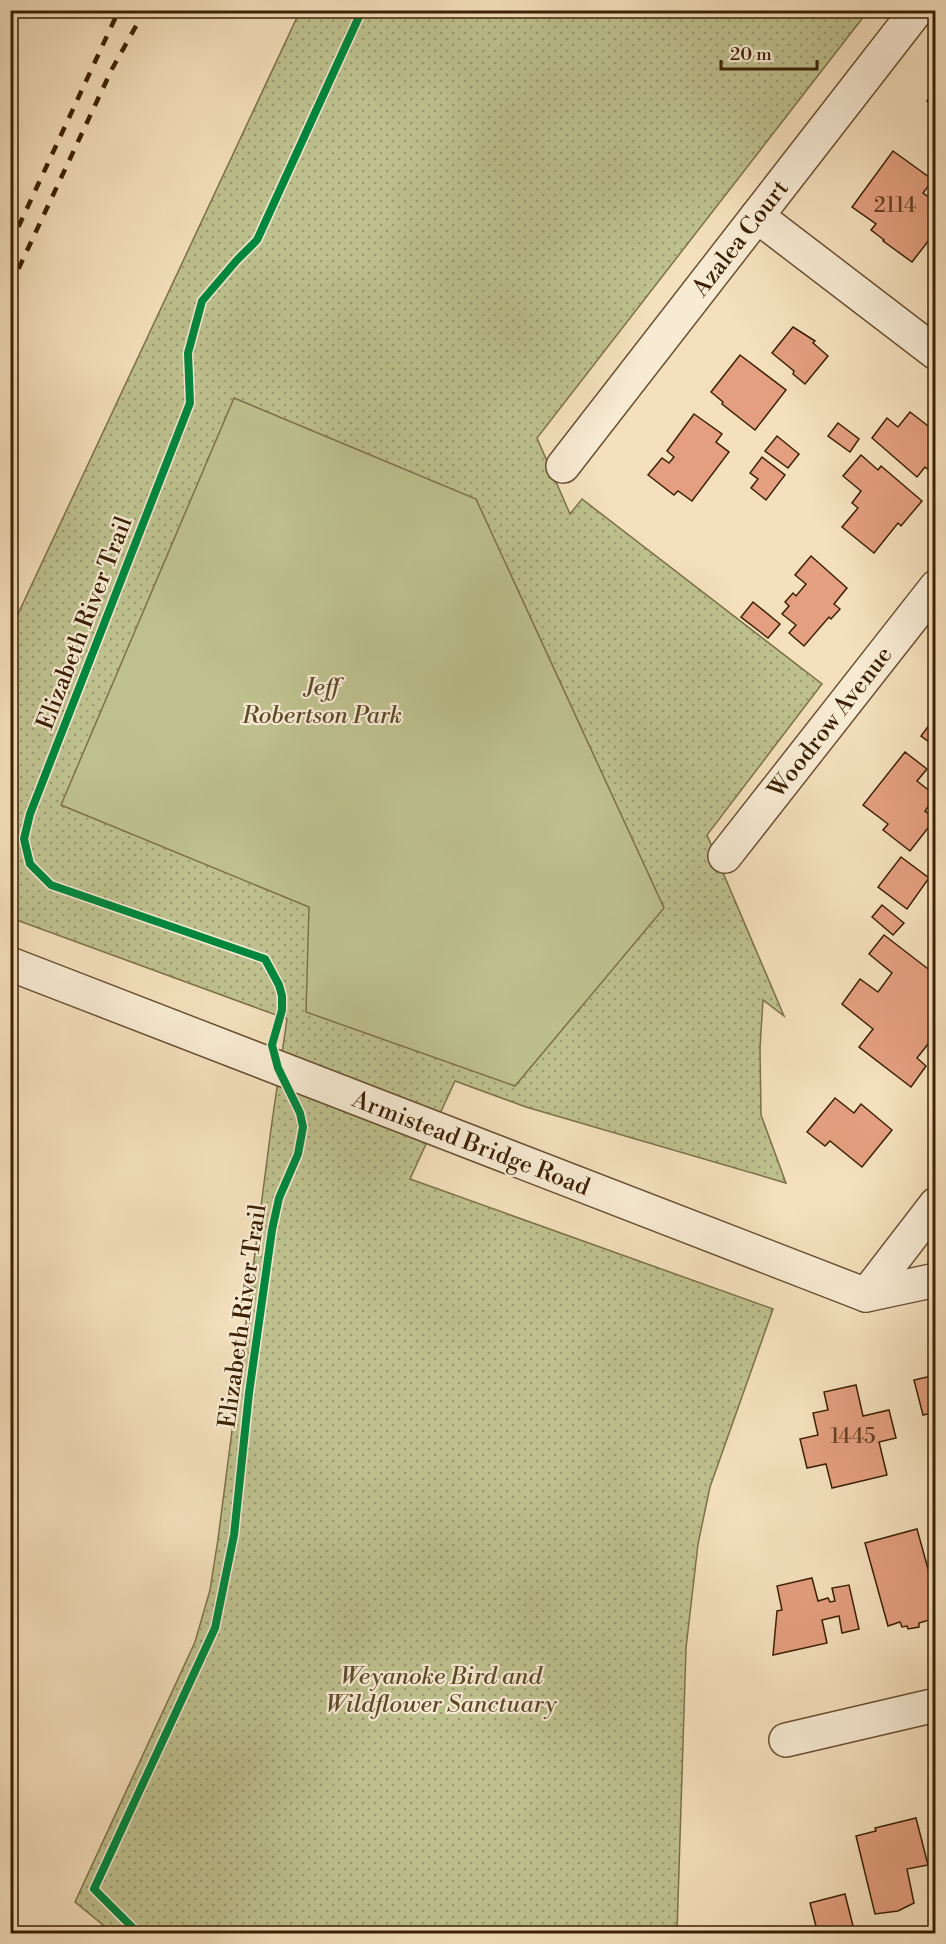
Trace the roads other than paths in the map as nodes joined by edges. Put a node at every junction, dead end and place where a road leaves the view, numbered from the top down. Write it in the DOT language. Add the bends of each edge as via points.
graph roads {
  1 [pos="917,10"];
  2 [pos="757,216"];
  3 [pos="936,353"];
  4 [pos="563,466"];
  5 [pos="936,587"];
  6 [pos="725,856"];
  7 [pos="10,964"];
  8 [pos="936,1204"];
  9 [pos="936,1280"];
  10 [pos="866,1296"];
  11 [pos="936,1705"];
  12 [pos="786,1740"];
  1 -- 2 [label="street, Azalea Court"];
  2 -- 3 [label="street"];
  2 -- 4 [label="street, Azalea Court"];
  5 -- 6 [label="street, Woodrow Avenue"];
  7 -- 10 [label="street, Armistead Bridge Road"];
  8 -- 10 [label="street"];
  9 -- 10 [label="street"];
  11 -- 12 [label="street"];
}
